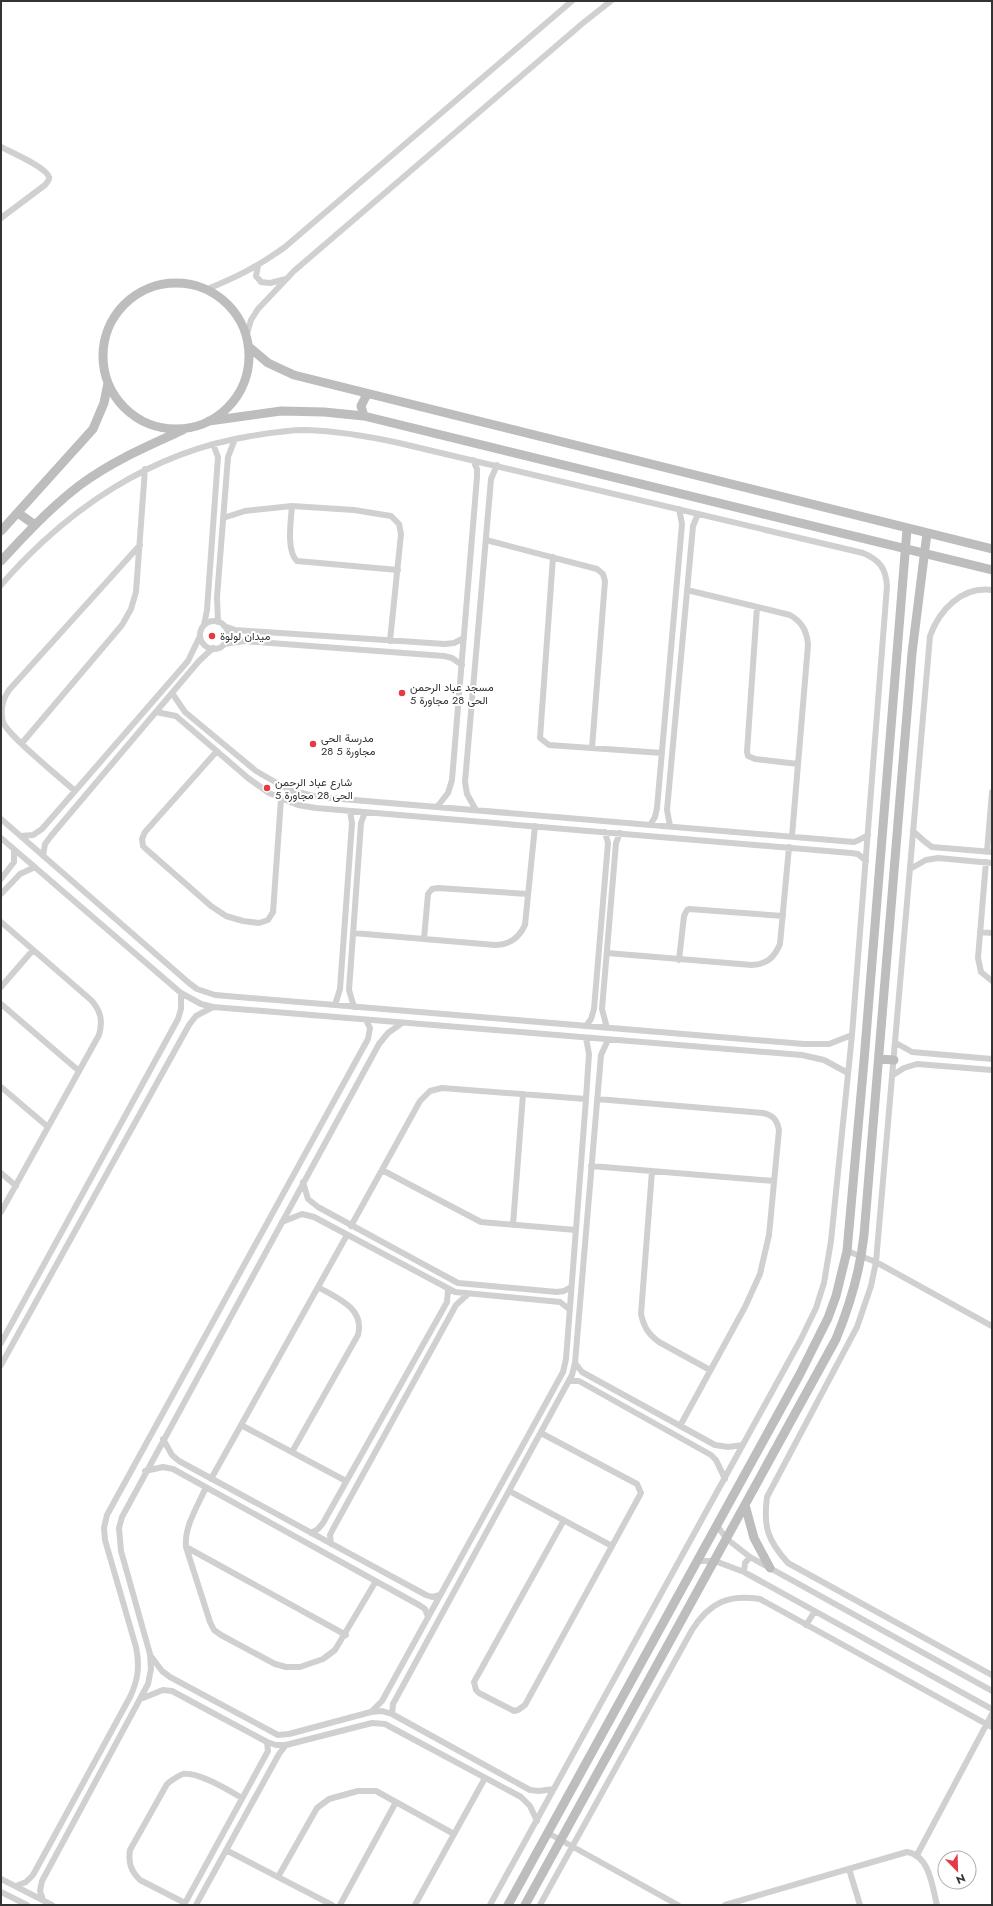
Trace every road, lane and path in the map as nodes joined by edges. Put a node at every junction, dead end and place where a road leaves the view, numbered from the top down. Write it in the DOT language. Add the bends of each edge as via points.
graph roads {
  1 [pos="572,1"];
  2 [pos="611,1"];
  3 [pos="1,147"];
  4 [pos="1,218"];
  5 [pos="258,266"];
  6 [pos="286,279"];
  7 [pos="205,290"];
  8 [pos="247,342"];
  9 [pos="108,383"];
  10 [pos="370,394"];
  11 [pos="364,416"];
  12 [pos="208,421"];
  13 [pos="190,428"];
  14 [pos="234,439"];
  15 [pos="213,444"];
  16 [pos="474,460"];
  17 [pos="497,465"];
  18 [pos="145,470"];
  19 [pos="292,506"];
  20 [pos="679,509"];
  21 [pos="18,513"];
  22 [pos="698,514"];
  23 [pos="223,518"];
  24 [pos="35,525"];
  25 [pos="907,529"];
  26 [pos="1,531"];
  27 [pos="927,533"];
  28 [pos="486,540"];
  29 [pos="140,545"];
  30 [pos="906,549"];
  31 [pos="992,550"];
  32 [pos="924,553"];
  33 [pos="553,557"];
  34 [pos="1,561"];
  35 [pos="398,570"];
  36 [pos="992,570"];
  37 [pos="1,585"];
  38 [pos="687,590"];
  39 [pos="992,590"];
  40 [pos="757,607"];
  41 [pos="218,622"];
  42 [pos="204,625"];
  43 [pos="224,626"];
  44 [pos="200,636"];
  45 [pos="464,638"];
  46 [pos="390,641"];
  47 [pos="224,644"];
  48 [pos="213,648"];
  49 [pos="896,652"];
  50 [pos="912,653"];
  51 [pos="462,665"];
  52 [pos="172,693"];
  53 [pos="156,712"];
  54 [pos="22,743"];
  55 [pos="592,748"];
  56 [pos="217,751"];
  57 [pos="662,753"];
  58 [pos="798,764"];
  59 [pos="75,791"];
  60 [pos="992,792"];
  61 [pos="281,799"];
  62 [pos="437,807"];
  63 [pos="350,810"];
  64 [pos="476,810"];
  65 [pos="365,812"];
  66 [pos="1,819"];
  67 [pos="650,825"];
  68 [pos="535,826"];
  69 [pos="670,826"];
  70 [pos="913,831"];
  71 [pos="605,832"];
  72 [pos="620,833"];
  73 [pos="868,835"];
  74 [pos="20,836"];
  75 [pos="792,836"];
  76 [pos="1,838"];
  77 [pos="789,848"];
  78 [pos="14,850"];
  79 [pos="989,852"];
  80 [pos="43,856"];
  81 [pos="866,861"];
  82 [pos="989,862"];
  83 [pos="35,867"];
  84 [pos="9,869"];
  85 [pos="910,869"];
  86 [pos="16,876"];
  87 [pos="1,879"];
  88 [pos="1,894"];
  89 [pos="528,894"];
  90 [pos="783,916"];
  91 [pos="1,922"];
  92 [pos="980,932"];
  93 [pos="353,933"];
  94 [pos="992,934"];
  95 [pos="424,939"];
  96 [pos="141,941"];
  97 [pos="33,950"];
  98 [pos="133,951"];
  99 [pos="607,953"];
  100 [pos="679,960"];
  101 [pos="992,981"];
  102 [pos="1,987"];
  103 [pos="181,993"];
  104 [pos="1,1004"];
  105 [pos="335,1005"];
  106 [pos="213,1007"];
  107 [pos="354,1007"];
  108 [pos="366,1020"];
  109 [pos="518,1020"];
  110 [pos="402,1023"];
  111 [pos="586,1026"];
  112 [pos="607,1028"];
  113 [pos="518,1032"];
  114 [pos="852,1035"];
  115 [pos="586,1038"];
  116 [pos="608,1040"];
  117 [pos="896,1043"];
  118 [pos="879,1059"];
  119 [pos="992,1059"];
  120 [pos="894,1060"];
  121 [pos="589,1061"];
  122 [pos="600,1061"];
  123 [pos="992,1070"];
  124 [pos="79,1071"];
  125 [pos="848,1073"];
  126 [pos="893,1075"];
  127 [pos="1,1087"];
  128 [pos="524,1094"];
  129 [pos="586,1099"];
  130 [pos="597,1099"];
  131 [pos="48,1127"];
  132 [pos="591,1166"];
  133 [pos="382,1170"];
  134 [pos="652,1171"];
  135 [pos="1,1173"];
  136 [pos="774,1181"];
  137 [pos="303,1182"];
  138 [pos="16,1186"];
  139 [pos="1,1212"];
  140 [pos="282,1222"];
  141 [pos="513,1225"];
  142 [pos="351,1226"];
  143 [pos="576,1230"];
  144 [pos="347,1235"];
  145 [pos="55,1245"];
  146 [pos="847,1250"];
  147 [pos="64,1251"];
  148 [pos="862,1257"];
  149 [pos="876,1262"];
  150 [pos="571,1286"];
  151 [pos="318,1287"];
  152 [pos="448,1290"];
  153 [pos="468,1294"];
  154 [pos="570,1310"];
  155 [pos="992,1326"];
  156 [pos="1,1343"];
  157 [pos="575,1363"];
  158 [pos="1,1366"];
  159 [pos="710,1370"];
  160 [pos="569,1381"];
  161 [pos="241,1425"];
  162 [pos="680,1426"];
  163 [pos="541,1433"];
  164 [pos="163,1439"];
  165 [pos="743,1445"];
  166 [pos="292,1452"];
  167 [pos="516,1458"];
  168 [pos="525,1463"];
  169 [pos="146,1471"];
  170 [pos="211,1479"];
  171 [pos="725,1479"];
  172 [pos="346,1481"];
  173 [pos="206,1487"];
  174 [pos="509,1491"];
  175 [pos="745,1506"];
  176 [pos="564,1520"];
  177 [pos="717,1526"];
  178 [pos="311,1533"];
  179 [pos="727,1539"];
  180 [pos="331,1544"];
  181 [pos="612,1546"];
  182 [pos="186,1547"];
  183 [pos="750,1557"];
  184 [pos="699,1560"];
  185 [pos="715,1561"];
  186 [pos="770,1568"];
  187 [pos="744,1572"];
  188 [pos="376,1581"];
  189 [pos="828,1584"];
  190 [pos="440,1595"];
  191 [pos="822,1597"];
  192 [pos="134,1599"];
  193 [pos="123,1602"];
  194 [pos="815,1611"];
  195 [pos="428,1617"];
  196 [pos="806,1625"];
  197 [pos="346,1635"];
  198 [pos="150,1654"];
  199 [pos="992,1675"];
  200 [pos="992,1691"];
  201 [pos="143,1698"];
  202 [pos="992,1709"];
  203 [pos="371,1712"];
  204 [pos="392,1714"];
  205 [pos="992,1714"];
  206 [pos="989,1725"];
  207 [pos="267,1742"];
  208 [pos="286,1745"];
  209 [pos="485,1778"];
  210 [pos="554,1789"];
  211 [pos="242,1798"];
  212 [pos="396,1802"];
  213 [pos="537,1821"];
  214 [pos="548,1833"];
  215 [pos="454,1834"];
  216 [pos="561,1840"];
  217 [pos="572,1846"];
  218 [pos="226,1850"];
  219 [pos="917,1855"];
  220 [pos="849,1869"];
  221 [pos="278,1877"];
  222 [pos="1,1879"];
  223 [pos="16,1886"];
  224 [pos="1,1892"];
  225 [pos="43,1900"];
  226 [pos="185,1904"];
  227 [pos="27,1905"];
  228 [pos="52,1905"];
  229 [pos="196,1905"];
  230 [pos="332,1905"];
  231 [pos="340,1905"];
  232 [pos="414,1905"];
  233 [pos="490,1905"];
  234 [pos="508,1905"];
  235 [pos="525,1905"];
  236 [pos="540,1905"];
  237 [pos="678,1905"];
  238 [pos="725,1905"];
  239 [pos="860,1905"];
  240 [pos="937,1905"];
  1 -- 5 [label="street" via="300,235"];
  2 -- 6 [label="street"];
  3 -- 4 [label="street" via="44,169 49,180"];
  5 -- 6 [label="street" via="256,276 261,282 270,283"];
  5 -- 7 [label="street"];
  6 -- 8 [label="street" via="267,298 251,320"];
  7 -- 8 [label="street" via="221,299 234,312"];
  7 -- 9 [label="street" via="186,284 165,285 146,290 129,301 116,316 107,334 103,359"];
  8 -- 10 [label="street" via="257,355 281,370"];
  8 -- 12 [label="street" via="247,371 238,394 225,410"];
  9 -- 13 [label="street" via="125,408 141,420 164,428"];
  9 -- 21 [label="street" via="104,404 93,429"];
  10 -- 11 [label="street" via="361,406"];
  10 -- 25 [label="street"];
  11 -- 12 [label="street" via="281,411"];
  11 -- 30 [label="street"];
  12 -- 13 [label="street"];
  13 -- 24 [label="street" via="109,466 81,484"];
  14 -- 15 [label="street"];
  14 -- 16 [label="street" via="304,430 354,434"];
  14 -- 23 [label="street" via="228,454"];
  15 -- 18 [label="street" via="178,455"];
  15 -- 42 [label="street" via="218,457"];
  16 -- 17 [label="street"];
  16 -- 45 [label="street" via="477,477"];
  17 -- 20 [label="street"];
  17 -- 28 [label="street" via="491,479"];
  18 -- 29 [label="street"];
  18 -- 37 [label="street" via="110,489 77,512 44,540"];
  19 -- 23 [label="street" via="245,512"];
  19 -- 35 [label="street" via="354,510 391,516 401,529"];
  19 -- 35 [label="street" via="290,549 297,561"];
  20 -- 22 [label="street"];
  20 -- 57 [label="street" via="682,524"];
  21 -- 24 [label="street"];
  21 -- 26 [label="street"];
  22 -- 38 [label="street" via="693,526"];
  22 -- 73 [label="street" via="863,553 874,557 882,565 887,575 888,586"];
  23 -- 41 [label="street" via="217,597"];
  24 -- 34 [label="street"];
  25 -- 27 [label="street"];
  25 -- 30 [label="street"];
  27 -- 31 [label="street"];
  27 -- 32 [label="street"];
  28 -- 33 [label="street"];
  28 -- 64 [label="street" via="465,782 467,794"];
  29 -- 54 [label="street" via="136,592 127,617"];
  29 -- 54 [label="street" via="4,697 1,715 4,724"];
  30 -- 32 [label="street"];
  30 -- 49 [label="street"];
  32 -- 36 [label="street"];
  32 -- 50 [label="street"];
  33 -- 55 [label="street" via="597,569 604,577"];
  33 -- 55 [label="street" via="539,734 542,742 549,745"];
  35 -- 46 [label="street"];
  38 -- 40 [label="street"];
  38 -- 69 [label="street" via="667,810"];
  39 -- 70 [label="street" via="972,592 957,598 938,617 930,636"];
  40 -- 58 [label="street" via="797,619 806,631 808,645"];
  40 -- 58 [label="street" via="748,756"];
  41 -- 42 [label="street" via="211,621"];
  41 -- 43 [label="street"];
  42 -- 44 [label="street"];
  43 -- 46 [label="street" via="235,630"];
  43 -- 47 [label="street" via="227,634"];
  44 -- 48 [label="street" via="203,643"];
  44 -- 59 [label="street" via="188,661"];
  45 -- 46 [label="street" via="445,644"];
  45 -- 51 [label="street"];
  47 -- 48 [label="street"];
  47 -- 51 [label="street" via="244,641 444,656"];
  48 -- 52 [label="street"];
  49 -- 50 [label="street" via="904,650"];
  49 -- 146 [label="street" via="866,1046"];
  50 -- 118 [label="street"];
  51 -- 62 [label="street" via="452,780 448,793"];
  52 -- 53 [label="street"];
  52 -- 62 [label="street" via="182,708 256,771 289,790 318,797"];
  53 -- 56 [label="street" via="176,716"];
  53 -- 80 [label="street" via="51,836 45,844"];
  54 -- 59 [label="street"];
  55 -- 57 [label="street"];
  56 -- 61 [label="street" via="258,786"];
  56 -- 61 [label="street" via="145,832 142,839 146,849 226,916 259,923 264,922 273,912"];
  57 -- 67 [label="street" via="656,813"];
  58 -- 75 [label="street"];
  59 -- 74 [label="street" via="38,832"];
  60 -- 79 [label="street"];
  61 -- 63 [label="street" via="316,808"];
  62 -- 64 [label="street"];
  63 -- 65 [label="street"];
  63 -- 105 [label="street" via="352,823 340,989"];
  64 -- 67 [label="street"];
  65 -- 68 [label="street"];
  65 -- 93 [label="street" via="361,823"];
  66 -- 74 [label="street"];
  67 -- 69 [label="street"];
  68 -- 71 [label="street"];
  68 -- 89 [label="street"];
  69 -- 75 [label="street"];
  70 -- 79 [label="street" via="932,847"];
  70 -- 85 [label="street"];
  71 -- 72 [label="street"];
  71 -- 111 [label="street" via="608,843 594,1009"];
  72 -- 77 [label="street"];
  72 -- 99 [label="street" via="616,843"];
  73 -- 75 [label="street" via="854,842"];
  73 -- 81 [label="street"];
  74 -- 80 [label="street"];
  76 -- 78 [label="street"];
  77 -- 81 [label="street" via="854,853"];
  77 -- 90 [label="street"];
  78 -- 83 [label="street"];
  78 -- 84 [label="street" via="14,862"];
  80 -- 96 [label="street"];
  81 -- 114 [label="street"];
  82 -- 85 [label="street" via="932,859"];
  82 -- 92 [label="street"];
  83 -- 86 [label="street"];
  83 -- 98 [label="street"];
  84 -- 86 [label="street"];
  84 -- 87 [label="street"];
  85 -- 117 [label="street"];
  86 -- 88 [label="street"];
  89 -- 95 [label="street" via="525,925 517,938 510,942 495,945"];
  89 -- 95 [label="street" via="435,888 428,894"];
  90 -- 100 [label="street" via="780,944 776,953 766,962 752,966"];
  90 -- 100 [label="street" via="689,909 684,916"];
  91 -- 97 [label="street"];
  92 -- 94 [label="street"];
  92 -- 101 [label="street" via="978,965 986,978"];
  93 -- 95 [label="street"];
  93 -- 107 [label="street" via="349,990"];
  96 -- 98 [label="street"];
  96 -- 105 [label="street" via="189,983 215,995"];
  97 -- 102 [label="street"];
  97 -- 124 [label="street" via="91,1000 101,1016 99,1035"];
  98 -- 103 [label="street"];
  99 -- 100 [label="street"];
  99 -- 112 [label="street" via="602,1008"];
  103 -- 106 [label="street" via="201,1004"];
  103 -- 145 [label="street" via="182,1009 178,1019"];
  104 -- 124 [label="street"];
  105 -- 107 [label="street"];
  106 -- 108 [label="street"];
  106 -- 147 [label="street" via="196,1016 189,1025"];
  107 -- 109 [label="street"];
  108 -- 110 [label="street"];
  108 -- 193 [label="street" via="370,1028 368,1039 110,1509 104,1528 105,1540"];
  109 -- 111 [label="street"];
  109 -- 113 [label="street"];
  110 -- 113 [label="street"];
  110 -- 137 [label="street" via="388,1033 379,1044"];
  111 -- 112 [label="street"];
  112 -- 114 [label="street" via="820,1045 840,1041"];
  113 -- 115 [label="street"];
  114 -- 125 [label="street"];
  115 -- 116 [label="street"];
  115 -- 121 [label="street"];
  116 -- 122 [label="street" via="602,1049"];
  116 -- 125 [label="street" via="802,1054 824,1060"];
  117 -- 119 [label="street" via="912,1052"];
  117 -- 120 [label="street"];
  118 -- 120 [label="street"];
  118 -- 148 [label="street"];
  120 -- 126 [label="street"];
  121 -- 122 [label="street"];
  121 -- 129 [label="street"];
  122 -- 130 [label="street"];
  123 -- 126 [label="street" via="918,1064"];
  124 -- 131 [label="street"];
  125 -- 165 [label="street" via="832,1241 824,1283 809,1325"];
  126 -- 149 [label="street"];
  127 -- 131 [label="street"];
  128 -- 129 [label="street"];
  128 -- 133 [label="street" via="442,1088 430,1091 420,1101"];
  128 -- 141 [label="street"];
  129 -- 143 [label="street"];
  130 -- 132 [label="street"];
  130 -- 136 [label="street" via="769,1114 778,1124"];
  131 -- 138 [label="street"];
  132 -- 134 [label="street"];
  132 -- 157 [label="street"];
  133 -- 141 [label="street" via="472,1219"];
  133 -- 142 [label="street"];
  134 -- 136 [label="street"];
  134 -- 159 [label="street" via="641,1314 643,1322 652,1337"];
  135 -- 138 [label="street"];
  136 -- 159 [label="street" via="768,1239 760,1274 754,1290"];
  137 -- 140 [label="street"];
  137 -- 142 [label="street" via="305,1193 312,1204"];
  138 -- 139 [label="street"];
  140 -- 144 [label="street" via="295,1215 308,1215"];
  140 -- 164 [label="street"];
  141 -- 143 [label="street"];
  142 -- 150 [label="street" via="450,1280 462,1284 557,1292"];
  143 -- 150 [label="street"];
  144 -- 151 [label="street"];
  144 -- 152 [label="street"];
  145 -- 147 [label="street"];
  145 -- 156 [label="street"];
  146 -- 148 [label="street"];
  146 -- 177 [label="street" via="836,1296 819,1339"];
  147 -- 158 [label="street"];
  148 -- 149 [label="street"];
  148 -- 175 [label="street" via="852,1299 836,1339"];
  149 -- 155 [label="street"];
  149 -- 189 [label="street" via="857,1327 767,1497 765,1515 768,1533 776,1549 788,1563"];
  150 -- 154 [label="street"];
  151 -- 161 [label="street"];
  151 -- 166 [label="street" via="352,1308 358,1318 359,1330"];
  152 -- 153 [label="street"];
  152 -- 172 [label="street" via="446,1302"];
  153 -- 154 [label="street" via="557,1302"];
  153 -- 180 [label="street" via="456,1304 336,1522 331,1532"];
  154 -- 167 [label="street" via="563,1372"];
  157 -- 160 [label="street"];
  157 -- 162 [label="street" via="582,1372"];
  159 -- 162 [label="street"];
  160 -- 163 [label="street"];
  160 -- 171 [label="street" via="579,1381 710,1455 716,1460"];
  161 -- 166 [label="street"];
  161 -- 170 [label="street"];
  162 -- 165 [label="street" via="719,1446"];
  163 -- 168 [label="street"];
  163 -- 181 [label="street" via="639,1487 640,1496"];
  164 -- 169 [label="street"];
  164 -- 170 [label="street" via="175,1458"];
  165 -- 171 [label="street"];
  166 -- 172 [label="street"];
  167 -- 168 [label="street"];
  167 -- 190 [label="street"];
  168 -- 174 [label="street"];
  169 -- 173 [label="street" via="168,1467"];
  169 -- 192 [label="street" via="126,1506 119,1528 121,1551"];
  170 -- 178 [label="street"];
  171 -- 210 [label="street"];
  172 -- 178 [label="street" via="320,1526"];
  173 -- 182 [label="street" via="188,1526"];
  173 -- 188 [label="street"];
  174 -- 176 [label="street"];
  174 -- 204 [label="street" via="392,1704"];
  175 -- 179 [label="street"];
  175 -- 186 [label="street" via="754,1538"];
  176 -- 181 [label="street"];
  176 -- 181 [label="street" via="476,1678 475,1686 479,1693 514,1710 522,1708"];
  177 -- 179 [label="street"];
  177 -- 184 [label="street"];
  178 -- 180 [label="street"];
  179 -- 183 [label="street"];
  179 -- 185 [label="street"];
  180 -- 190 [label="street" via="426,1595"];
  182 -- 197 [label="street"];
  182 -- 197 [label="street" via="210,1622 214,1630 221,1635 275,1664 300,1667 327,1656"];
  183 -- 186 [label="street"];
  183 -- 187 [label="street" via="745,1563"];
  184 -- 185 [label="street"];
  184 -- 214 [label="street"];
  185 -- 187 [label="street"];
  185 -- 216 [label="street"];
  186 -- 191 [label="street"];
  187 -- 194 [label="street"];
  188 -- 195 [label="street" via="422,1607"];
  188 -- 197 [label="street"];
  189 -- 191 [label="street"];
  189 -- 199 [label="street"];
  190 -- 195 [label="street"];
  191 -- 200 [label="street"];
  192 -- 193 [label="street"];
  192 -- 198 [label="street"];
  193 -- 223 [label="street" via="139,1660 136,1685 32,1875 26,1882"];
  194 -- 196 [label="street"];
  194 -- 202 [label="street"];
  195 -- 203 [label="street" via="382,1701"];
  196 -- 206 [label="street"];
  196 -- 217 [label="street" via="760,1599 747,1597 720,1602 699,1618"];
  198 -- 201 [label="street" via="151,1669"];
  198 -- 203 [label="street" via="162,1671 170,1677 278,1735"];
  201 -- 207 [label="street" via="163,1690 172,1691"];
  201 -- 225 [label="street" via="42,1881 40,1891"];
  203 -- 204 [label="street" via="382,1711"];
  204 -- 210 [label="street" via="530,1790"];
  205 -- 206 [label="street"];
  206 -- 219 [label="street"];
  207 -- 208 [label="street"];
  207 -- 211 [label="street" via="268,1751"];
  208 -- 209 [label="street" via="372,1723 381,1723"];
  208 -- 218 [label="street"];
  209 -- 213 [label="street" via="524,1799"];
  209 -- 215 [label="street"];
  210 -- 213 [label="street"];
  211 -- 226 [label="street"];
  211 -- 226 [label="street" via="198,1776 190,1774 175,1777 167,1784 130,1850 130,1867 140,1880"];
  212 -- 215 [label="street"];
  212 -- 221 [label="street" via="376,1791 364,1790 337,1796 323,1803 313,1815"];
  212 -- 231 [label="street"];
  213 -- 233 [label="street"];
  214 -- 216 [label="street"];
  214 -- 234 [label="street"];
  215 -- 232 [label="street"];
  216 -- 217 [label="street"];
  216 -- 235 [label="street"];
  217 -- 236 [label="street"];
  217 -- 237 [label="street"];
  218 -- 221 [label="street"];
  218 -- 229 [label="street"];
  219 -- 220 [label="street" via="907,1852"];
  219 -- 240 [label="street" via="926,1866"];
  220 -- 238 [label="street"];
  220 -- 239 [label="street"];
  221 -- 230 [label="street"];
  222 -- 223 [label="street"];
  223 -- 225 [label="street"];
  224 -- 227 [label="street"];
  225 -- 228 [label="street"];
}
